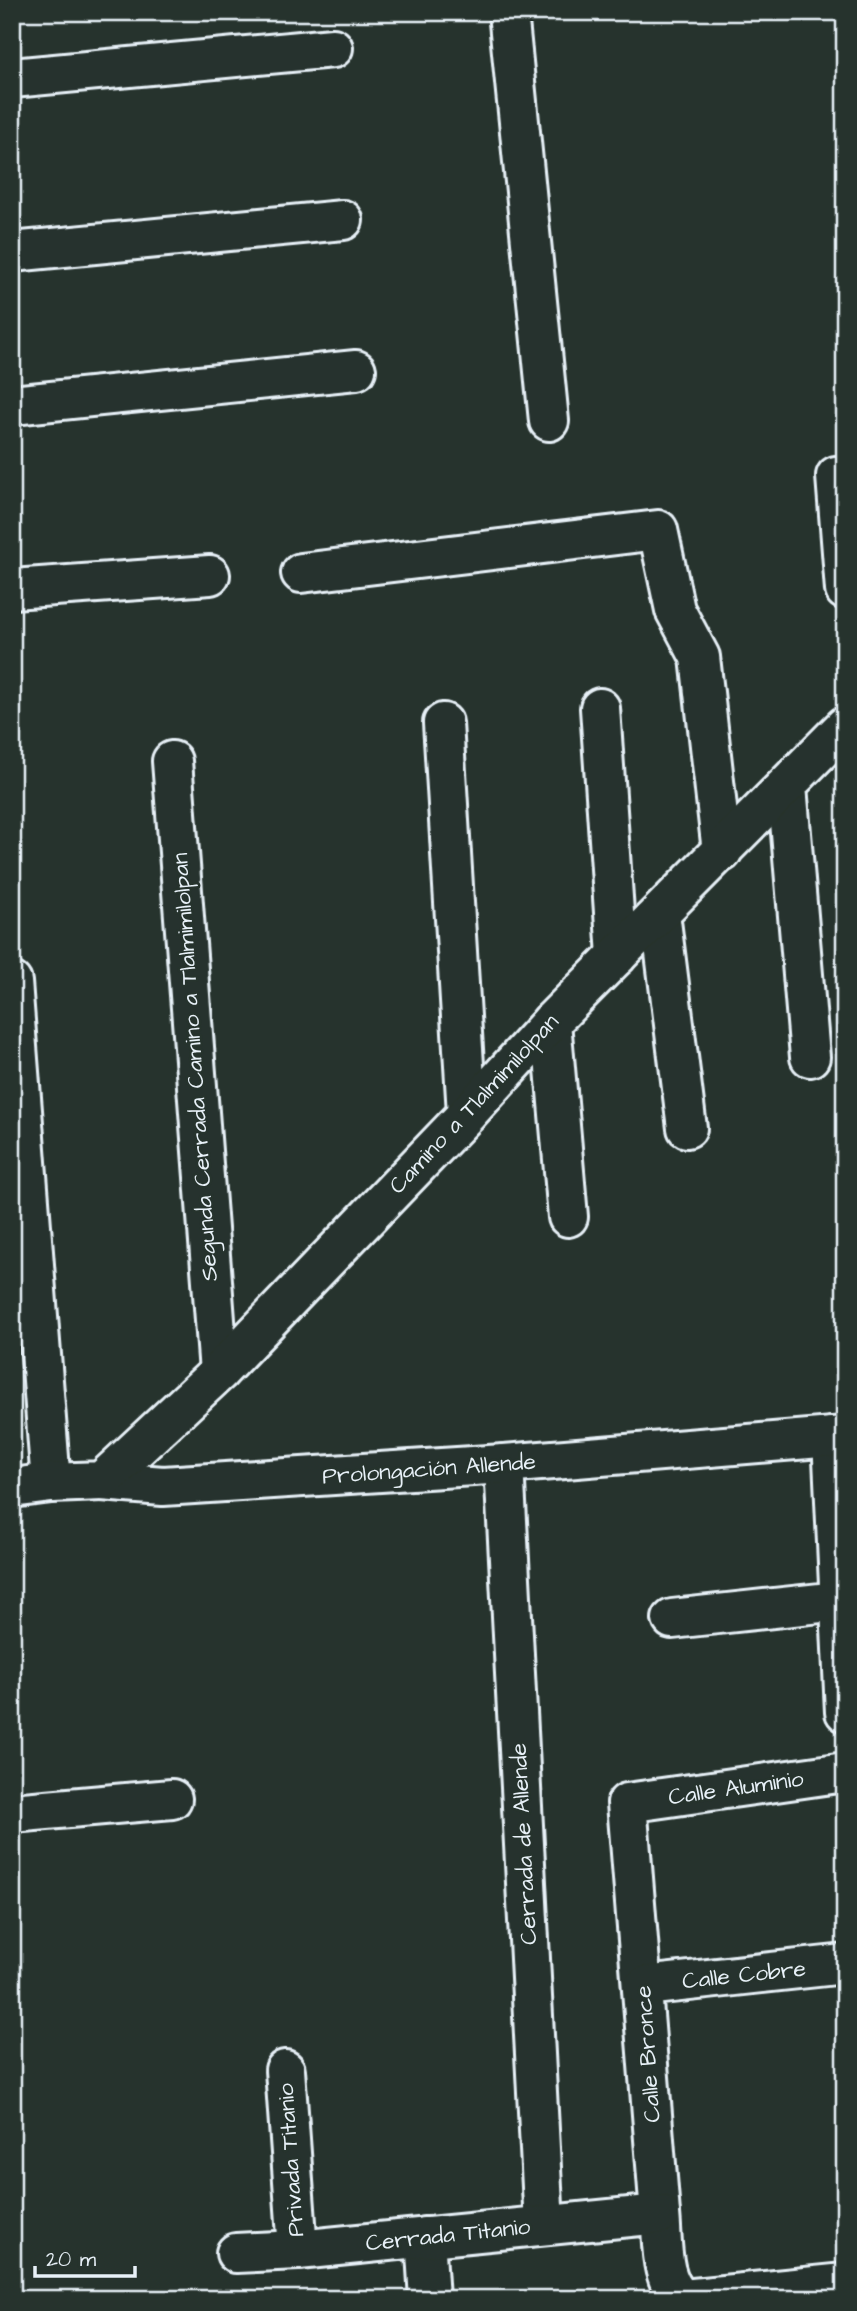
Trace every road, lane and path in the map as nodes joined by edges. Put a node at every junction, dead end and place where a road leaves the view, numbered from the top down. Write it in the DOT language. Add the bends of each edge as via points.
graph roads {
  1 [pos="508,12"];
  2 [pos="332,48"];
  3 [pos="12,78"];
  4 [pos="343,220"];
  5 [pos="12,252"];
  6 [pos="356,370"];
  7 [pos="12,405"];
  8 [pos="549,421"];
  9 [pos="836,476"];
  10 [pos="301,573"];
  11 [pos="210,575"];
  12 [pos="12,589"];
  13 [pos="845,590"];
  14 [pos="600,708"];
  15 [pos="443,723"];
  16 [pos="845,726"];
  17 [pos="172,761"];
  18 [pos="787,786"];
  19 [pos="722,852"];
  20 [pos="660,913"];
  21 [pos="617,956"];
  22 [pos="12,982"];
  23 [pos="551,1022"];
  24 [pos="810,1058"];
  25 [pos="467,1114"];
  26 [pos="687,1128"];
  27 [pos="568,1217"];
  28 [pos="219,1372"];
  29 [pos="839,1436"];
  30 [pos="504,1464"];
  31 [pos="102,1480"];
  32 [pos="51,1483"];
  33 [pos="12,1488"];
  34 [pos="839,1601"];
  35 [pos="672,1619"];
  36 [pos="845,1712"];
  37 [pos="845,1772"];
  38 [pos="172,1799"];
  39 [pos="627,1803"];
  40 [pos="12,1813"];
  41 [pos="845,1964"];
  42 [pos="643,1986"];
  43 [pos="285,2070"];
  44 [pos="660,2214"];
  45 [pos="544,2225"];
  46 [pos="425,2237"];
  47 [pos="298,2250"];
  48 [pos="236,2253"];
  49 [pos="845,2283"];
  50 [pos="429,2299"];
  51 [pos="683,2299"];
  1 -- 8 [label="street"];
  2 -- 3 [label="street"];
  4 -- 5 [label="street"];
  6 -- 7 [label="street"];
  9 -- 13 [label="street"];
  10 -- 19 [label="street" via="658,530 675,610 701,656"];
  11 -- 12 [label="street"];
  14 -- 21 [label="street"];
  15 -- 25 [label="street"];
  16 -- 18 [label="street, Camino a Tlalmimilolpan"];
  17 -- 28 [label="street, Segunda Cerrada Camino a Tlalmimilolpan"];
  18 -- 19 [label="street, Camino a Tlalmimilolpan"];
  18 -- 24 [label="street"];
  19 -- 20 [label="street, Camino a Tlalmimilolpan"];
  20 -- 21 [label="street, Camino a Tlalmimilolpan"];
  20 -- 26 [label="street"];
  21 -- 23 [label="street, Camino a Tlalmimilolpan"];
  22 -- 32 [label="street"];
  23 -- 25 [label="street, Camino a Tlalmimilolpan"];
  23 -- 27 [label="street"];
  25 -- 28 [label="street, Camino a Tlalmimilolpan"];
  28 -- 31 [label="street, Camino a Tlalmimilolpan"];
  29 -- 30 [label="street, Prolongación Allende"];
  29 -- 34 [label="street"];
  30 -- 31 [label="street, Prolongación Allende" via="163,1486"];
  30 -- 45 [label="street, Cerrada de Allende"];
  31 -- 32 [label="street, Prolongación Allende"];
  32 -- 33 [label="street, Prolongación Allende"];
  34 -- 35 [label="street"];
  34 -- 36 [label="street"];
  37 -- 39 [label="street, Calle Aluminio"];
  38 -- 40 [label="street"];
  39 -- 42 [label="street, Calle Bronce"];
  41 -- 42 [label="street, Calle Cobre"];
  42 -- 44 [label="street, Calle Bronce"];
  43 -- 47 [label="street, Privada Titanio"];
  44 -- 45 [label="street, Cerrada Titanio"];
  44 -- 51 [label="street, Calle Bronce" via="668,2280"];
  45 -- 46 [label="street, Cerrada Titanio"];
  46 -- 47 [label="street, Cerrada Titanio"];
  46 -- 50 [label="street"];
  47 -- 48 [label="street, Cerrada Titanio"];
  49 -- 51 [label="street"];
}
